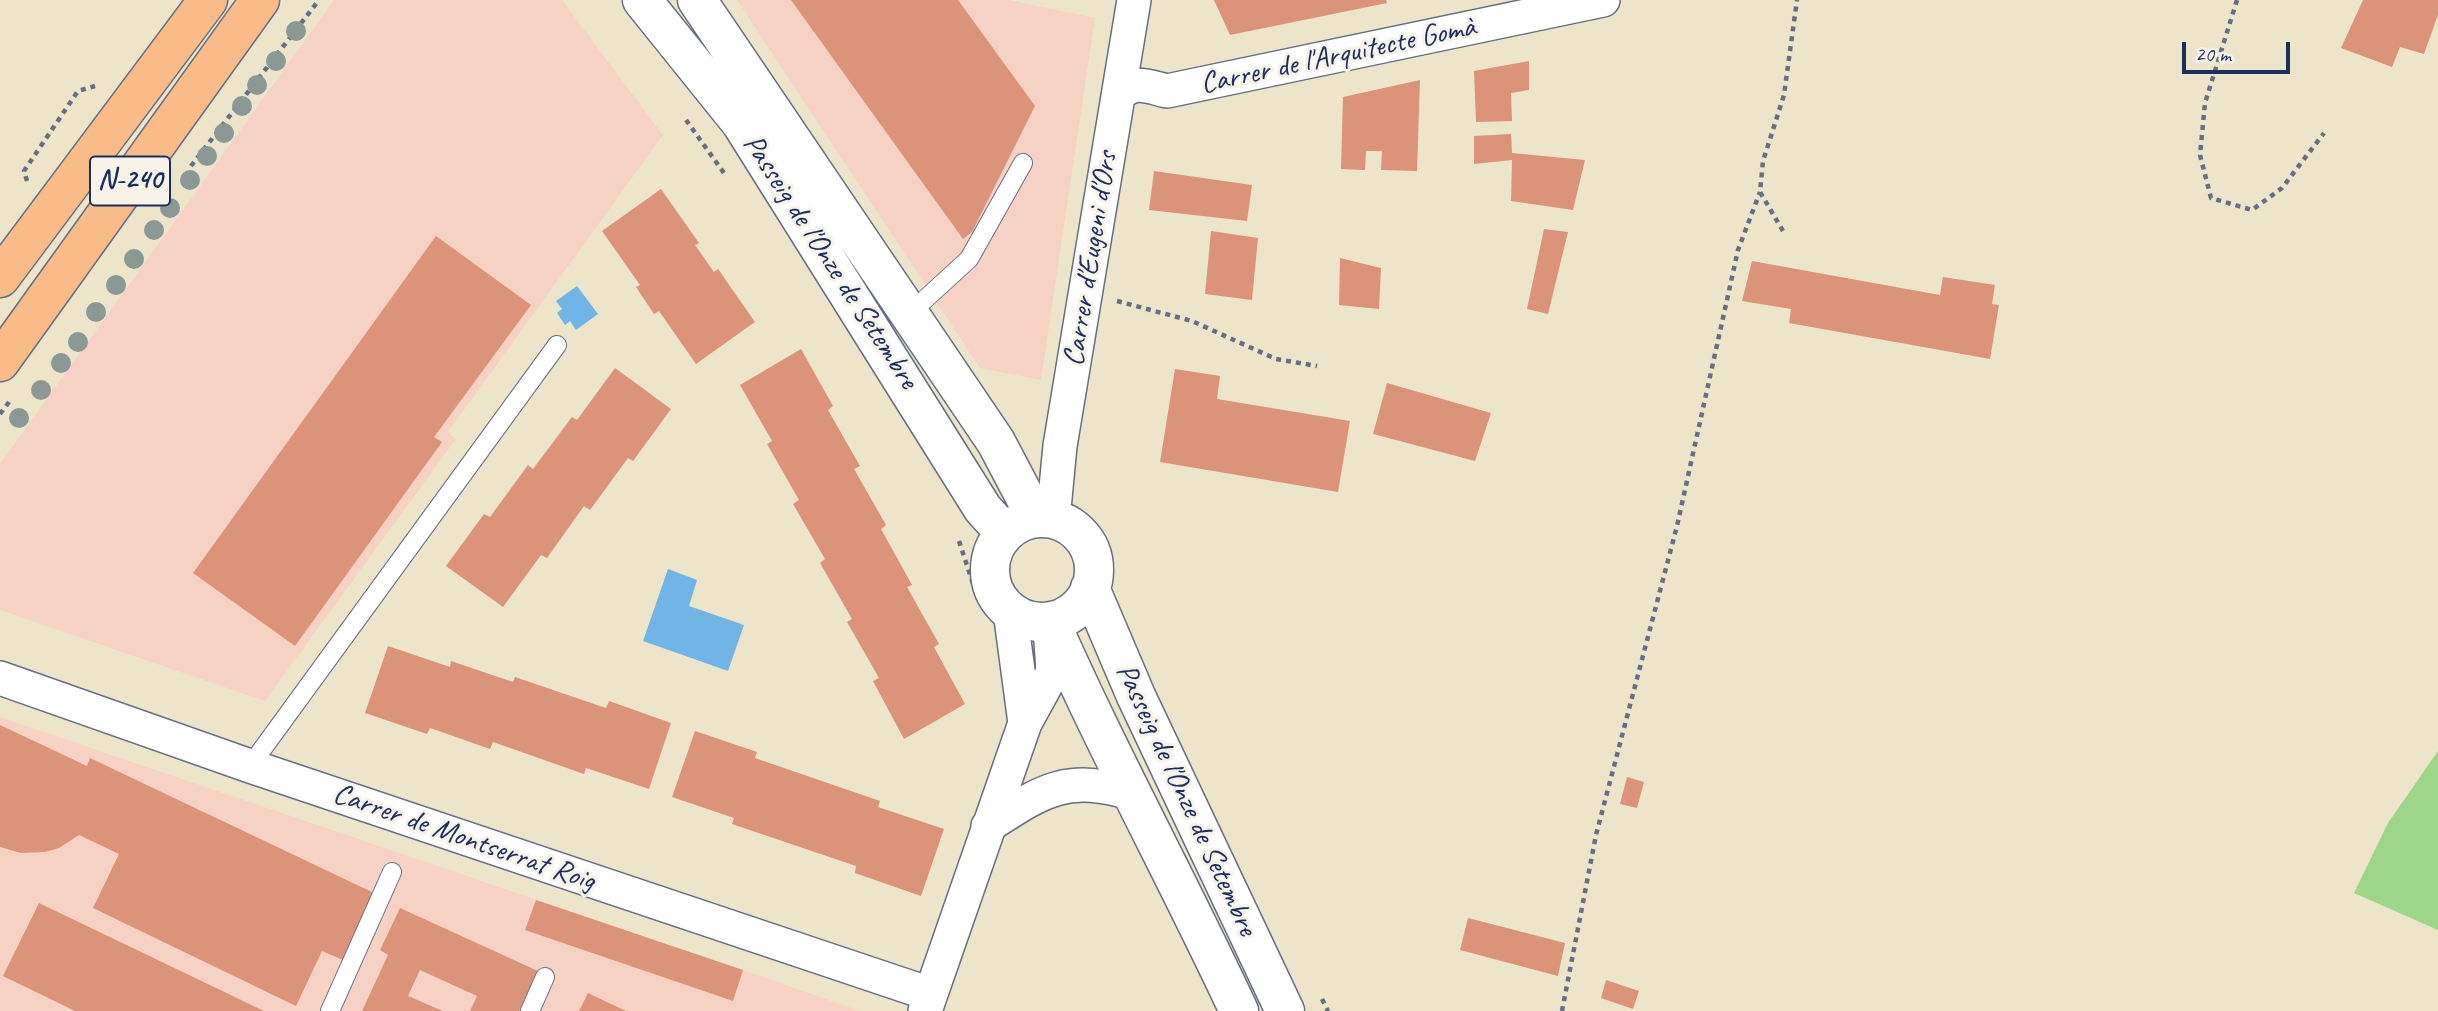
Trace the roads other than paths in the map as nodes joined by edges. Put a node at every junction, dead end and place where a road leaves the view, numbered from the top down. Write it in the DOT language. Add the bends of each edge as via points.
graph roads {
  1 [pos="208,0"];
  2 [pos="260,0"];
  3 [pos="642,0"];
  4 [pos="697,0"];
  5 [pos="1134,0"];
  6 [pos="1604,0"];
  7 [pos="1118,96"];
  8 [pos="1023,163"];
  9 [pos="0,278"];
  10 [pos="909,314"];
  11 [pos="557,345"];
  12 [pos="0,362"];
  13 [pos="1031,523"];
  14 [pos="1090,588"];
  15 [pos="995,607"];
  16 [pos="1050,621"];
  17 [pos="0,678"];
  18 [pos="1025,723"];
  19 [pos="250,766"];
  20 [pos="1134,794"];
  21 [pos="988,826"];
  22 [pos="392,872"];
  23 [pos="545,977"];
  24 [pos="927,1002"];
  25 [pos="330,1011"];
  26 [pos="530,1011"];
  27 [pos="1239,1011"];
  28 [pos="1284,1011"];
  1 -- 9 [label="main road, N-240"];
  2 -- 12 [label="main road, N-240"];
  3 -- 13 [label="street, Passeig de l'Onze de Setembre" via="741,123 983,509"];
  4 -- 10 [label="street, Passeig de l'Onze de Setembre"];
  5 -- 7 [label="street, Carrer d'Eugeni d'Ors"];
  6 -- 7 [label="street, Carrer de l'Arquitecte Gomà" via="1167,91 1138,83"];
  7 -- 13 [label="street, Carrer d'Eugeni d'Ors" via="1060,446"];
  8 -- 10 [label="lane" via="969,259"];
  10 -- 13 [label="street, Passeig de l'Onze de Setembre" via="996,442"];
  11 -- 19 [label="lane"];
  13 -- 14 [label="street" via="1069,525 1083,537 1094,571"];
  13 -- 15 [label="street" via="995,547 990,564 998,598"];
  14 -- 16 [label="street" via="1075,610"];
  14 -- 28 [label="street, Passeig de l'Onze de Setembre"];
  15 -- 16 [label="street" via="1022,618"];
  15 -- 18 [label="street"];
  16 -- 18 [label="street" via="1053,672"];
  16 -- 20 [label="street, Passeig de l'Onze de Setembre" via="1097,728"];
  17 -- 19 [label="street, Carrer de Montserrat Roig"];
  18 -- 21 [label="street"];
  19 -- 24 [label="street, Carrer de Montserrat Roig"];
  20 -- 21 [label="street" via="1094,784 1054,788"];
  20 -- 27 [label="street, Passeig de l'Onze de Setembre"];
  21 -- 24 [label="street"];
  22 -- 25 [label="lane"];
  23 -- 26 [label="lane"];
}
